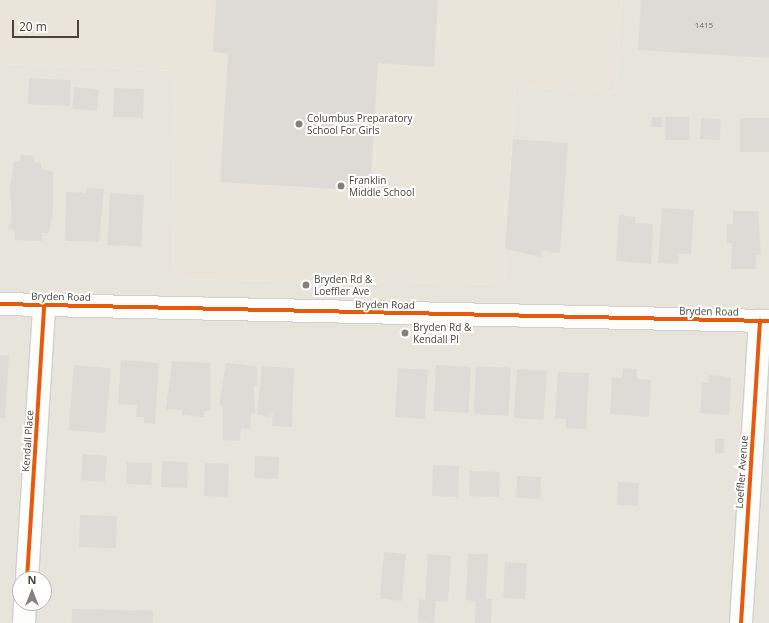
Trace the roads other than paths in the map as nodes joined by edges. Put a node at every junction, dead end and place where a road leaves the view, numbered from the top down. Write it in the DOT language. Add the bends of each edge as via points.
graph roads {
  1 [pos="0,304"];
  2 [pos="44,305"];
  3 [pos="765,321"];
  4 [pos="27,571"];
  5 [pos="25,611"];
  6 [pos="24,623"];
  7 [pos="741,623"];
  1 -- 2 [label="street, Bryden Road"];
  2 -- 3 [label="street, Bryden Road"];
  2 -- 4 [label="street, Kendall Place"];
  3 -- 7 [label="street, Loeffler Avenue"];
  5 -- 6 [label="street"];
}
